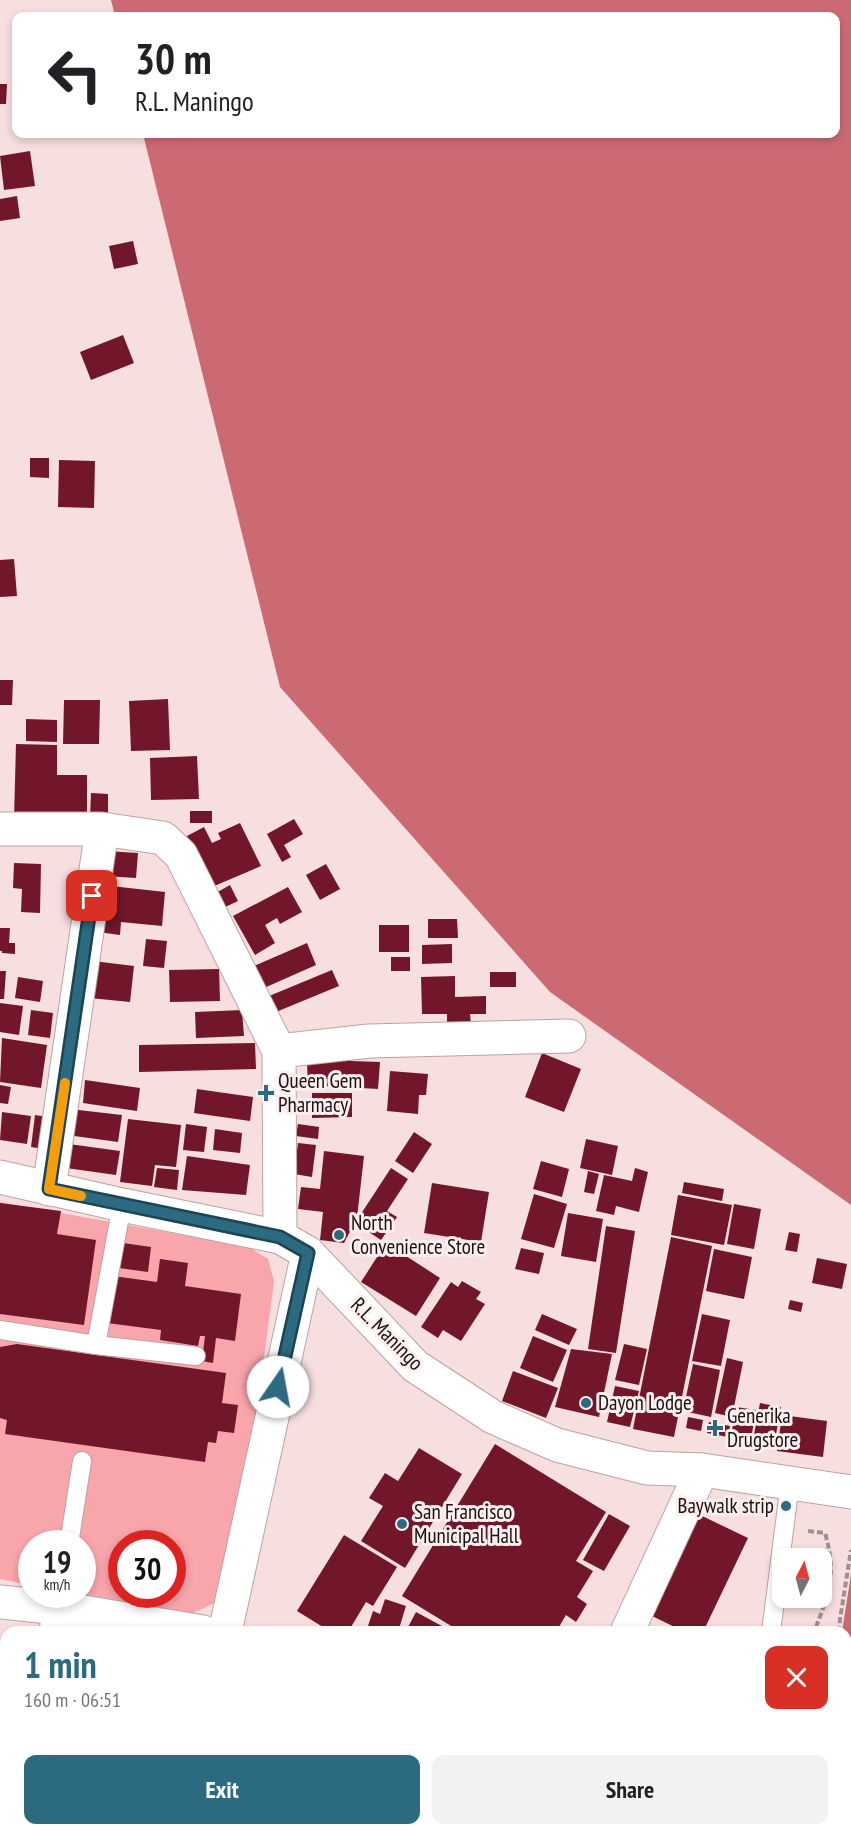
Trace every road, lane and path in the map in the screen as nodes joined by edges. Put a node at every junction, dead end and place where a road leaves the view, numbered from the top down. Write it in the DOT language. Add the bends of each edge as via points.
graph roads {
  1 [pos="0,829"];
  2 [pos="102,829"];
  3 [pos="569,1036"];
  4 [pos="279,1051"];
  5 [pos="0,1177"];
  6 [pos="49,1189"];
  7 [pos="122,1205"];
  8 [pos="280,1237"];
  9 [pos="308,1253"];
  10 [pos="0,1330"];
  11 [pos="96,1345"];
  12 [pos="196,1356"];
  13 [pos="82,1461"];
  14 [pos="702,1470"];
  15 [pos="790,1483"];
  16 [pos="851,1492"];
  17 [pos="785,1528"];
  18 [pos="71,1530"];
  19 [pos="851,1550"];
  20 [pos="0,1602"];
  21 [pos="59,1612"];
  22 [pos="159,1626"];
  23 [pos="226,1626"];
  24 [pos="630,1626"];
  25 [pos="772,1626"];
  26 [pos="816,1626"];
  27 [pos="839,1626"];
  1 -- 2 [label="street"];
  2 -- 4 [label="street" via="163,838 181,855"];
  2 -- 6 [label="street"];
  3 -- 4 [label="street" via="369,1041"];
  4 -- 8 [label="street"];
  5 -- 6 [label="street, R.L. Maningo"];
  6 -- 7 [label="street, R.L. Maningo"];
  7 -- 8 [label="street, R.L. Maningo"];
  7 -- 11 [label="lane"];
  8 -- 9 [label="street, R.L. Maningo"];
  9 -- 14 [label="street, R.L. Maningo" via="415,1366 493,1417 556,1445 647,1468"];
  9 -- 23 [label="street"];
  10 -- 11 [label="lane"];
  11 -- 12 [label="lane"];
  13 -- 18 [label="lane"];
  14 -- 15 [label="street, R.L. Maningo"];
  14 -- 24 [label="street"];
  15 -- 16 [label="street, R.L. Maningo"];
  15 -- 17 [label="lane"];
  17 -- 25 [label="lane"];
  17 -- 26 [label="path" via="825,1533 830,1549 830,1584"];
  19 -- 27 [label="path"];
  20 -- 21 [label="street"];
  21 -- 22 [label="street"];
}
